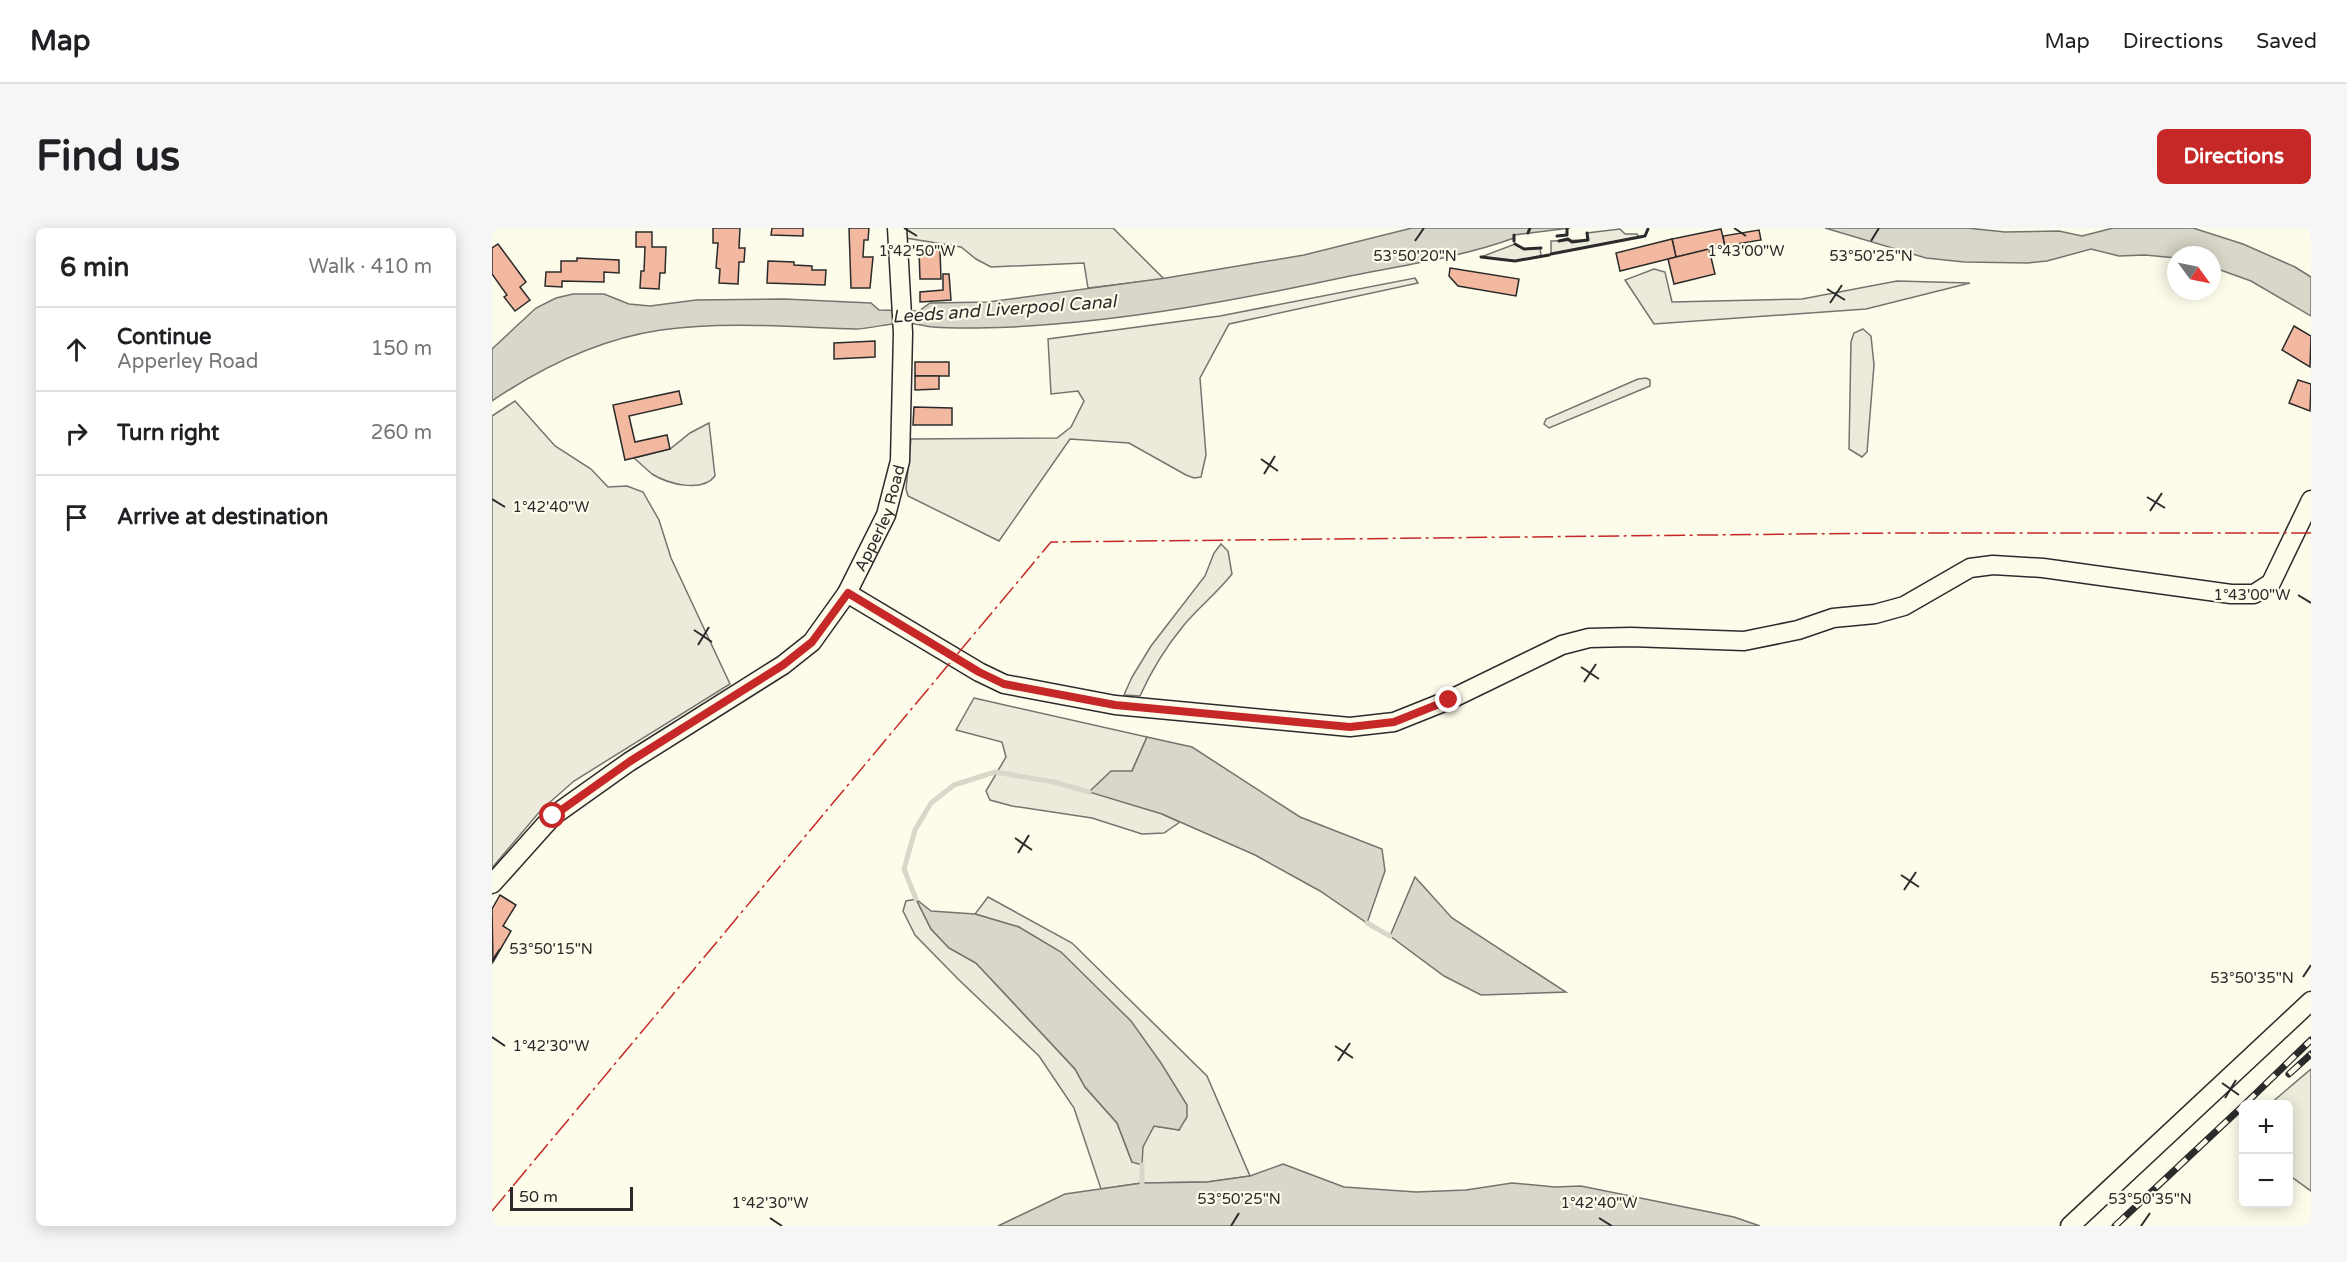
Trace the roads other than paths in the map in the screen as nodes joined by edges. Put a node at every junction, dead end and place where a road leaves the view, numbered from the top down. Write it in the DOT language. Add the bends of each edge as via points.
graph roads {
  1 [pos="897,228"];
  2 [pos="2311,500"];
  3 [pos="848,593"];
  4 [pos="492,884"];
  5 [pos="2311,1001"];
  6 [pos="2070,1226"];
  1 -- 3 [label="street, Apperley Road" via="903,330 902,438 886,515"];
  2 -- 3 [label="street" via="2271,583 2254,594 2043,568 1970,568 1904,606 1875,614 1833,618 1744,641 1589,638 1562,645 1394,722 1350,727 1115,705 1004,684"];
  3 -- 4 [label="street, Apperley Road" via="812,642 553,816"];
  5 -- 6 [label="street"];
}
